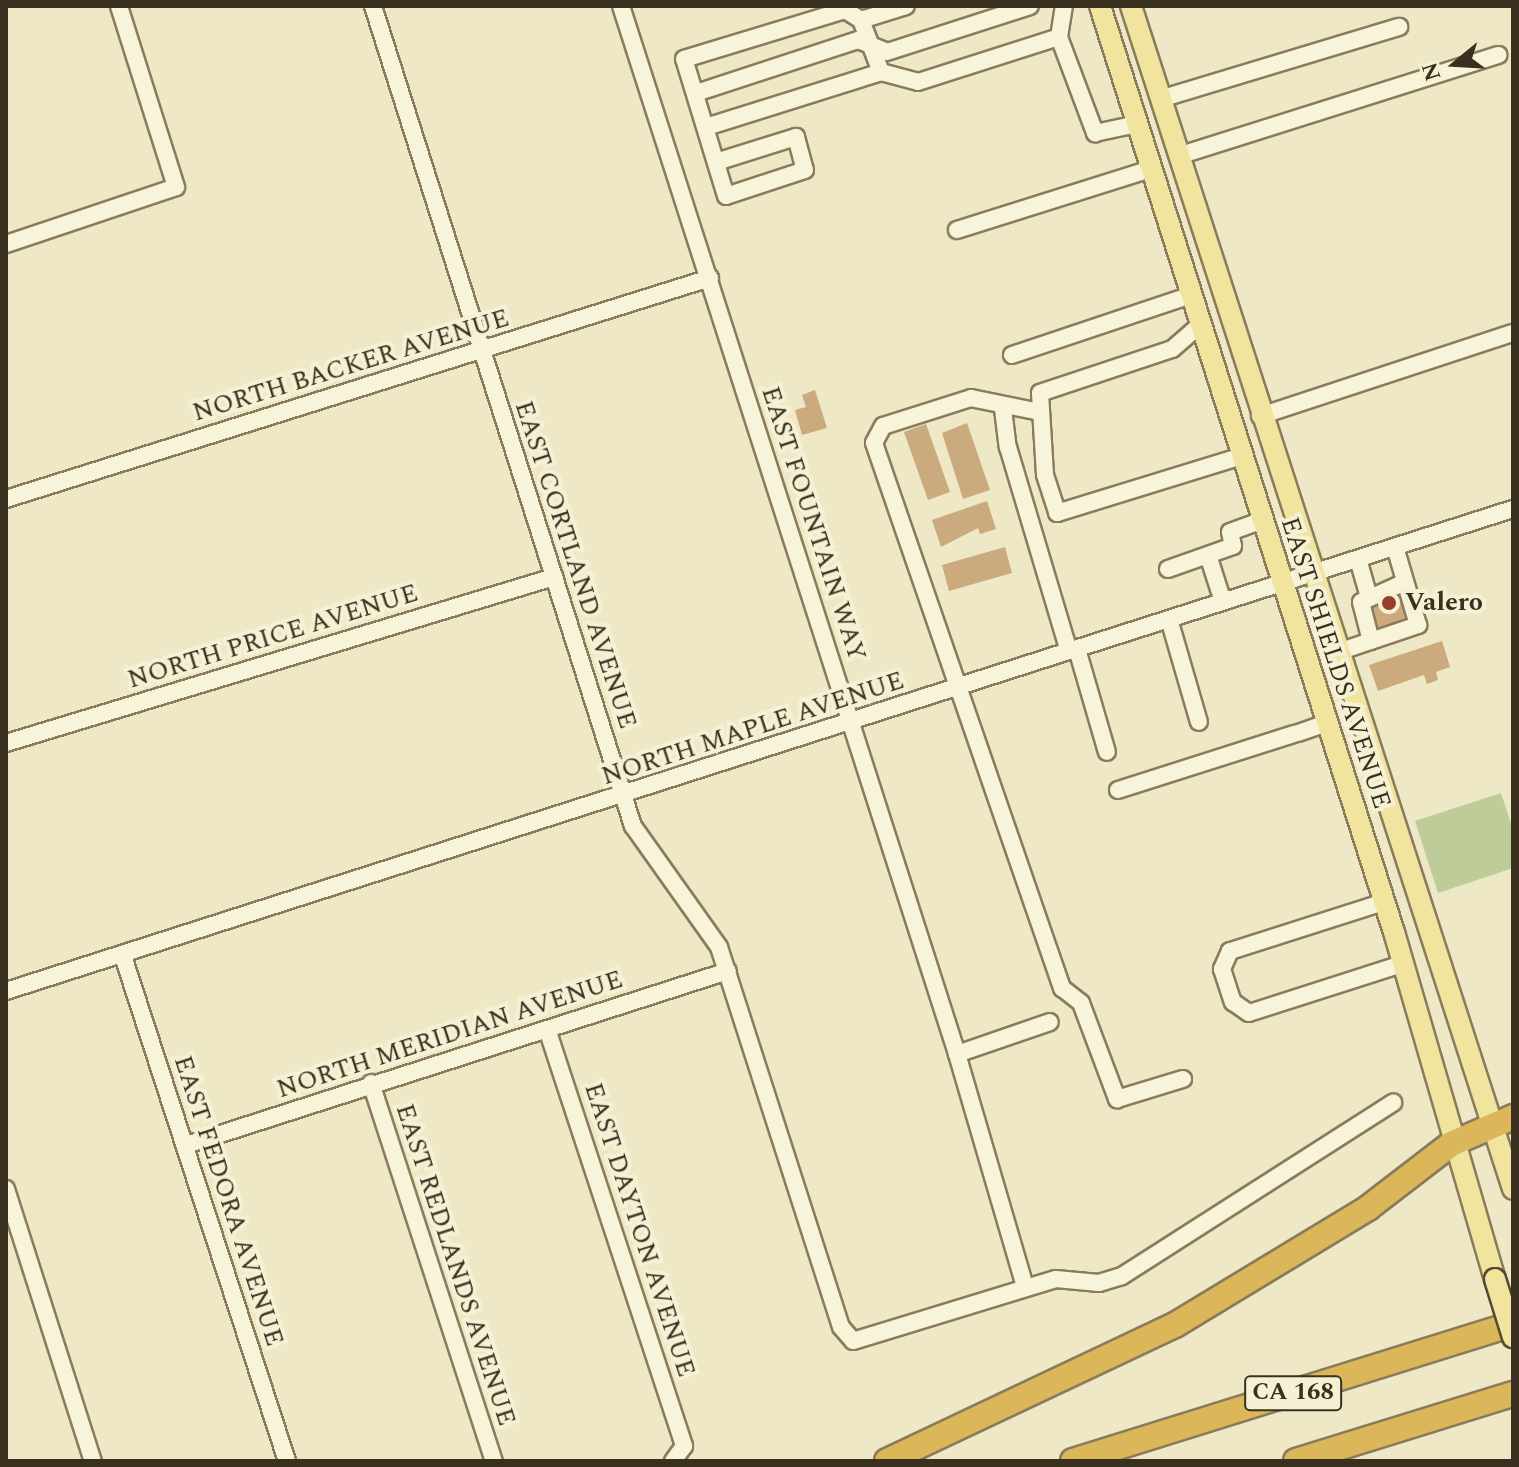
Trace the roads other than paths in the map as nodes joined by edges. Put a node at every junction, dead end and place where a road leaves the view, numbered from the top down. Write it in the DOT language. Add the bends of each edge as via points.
graph roads {
  1 [pos="119,6"];
  2 [pos="373,6"];
  3 [pos="621,6"];
  4 [pos="906,6"];
  5 [pos="1030,6"];
  6 [pos="1064,6"];
  7 [pos="1100,6"];
  8 [pos="1118,6"];
  9 [pos="1131,6"];
  10 [pos="861,20"];
  11 [pos="1399,27"];
  12 [pos="1059,37"];
  13 [pos="872,47"];
  14 [pos="1498,55"];
  15 [pos="881,72"];
  16 [pos="696,93"];
  17 [pos="1160,99"];
  18 [pos="1137,124"];
  19 [pos="706,127"];
  20 [pos="1178,156"];
  21 [pos="716,162"];
  22 [pos="1151,169"];
  23 [pos="957,230"];
  24 [pos="6,244"];
  25 [pos="710,278"];
  26 [pos="1191,295"];
  27 [pos="1201,324"];
  28 [pos="1513,333"];
  29 [pos="482,351"];
  30 [pos="1012,355"];
  31 [pos="1003,409"];
  32 [pos="1040,412"];
  33 [pos="1260,416"];
  34 [pos="1242,456"];
  35 [pos="6,499"];
  36 [pos="1513,509"];
  37 [pos="1263,520"];
  38 [pos="1395,547"];
  39 [pos="1208,555"];
  40 [pos="1358,559"];
  41 [pos="1168,569"];
  42 [pos="1310,574"];
  43 [pos="554,577"];
  44 [pos="1405,582"];
  45 [pos="1282,583"];
  46 [pos="1368,593"];
  47 [pos="1223,602"];
  48 [pos="1169,619"];
  49 [pos="1371,641"];
  50 [pos="1073,650"];
  51 [pos="1335,653"];
  52 [pos="956,688"];
  53 [pos="851,722"];
  54 [pos="1199,722"];
  55 [pos="1327,723"];
  56 [pos="6,743"];
  57 [pos="1107,752"];
  58 [pos="1118,790"];
  59 [pos="623,796"];
  60 [pos="1384,902"];
  61 [pos="123,956"];
  62 [pos="1402,964"];
  63 [pos="728,971"];
  64 [pos="6,991"];
  65 [pos="1050,1022"];
  66 [pos="547,1029"];
  67 [pos="957,1054"];
  68 [pos="1183,1079"];
  69 [pos="371,1083"];
  70 [pos="1393,1103"];
  71 [pos="1502,1119"];
  72 [pos="1451,1144"];
  73 [pos="186,1145"];
  74 [pos="6,1189"];
  75 [pos="1513,1189"];
  76 [pos="1025,1287"];
  77 [pos="1513,1324"];
  78 [pos="1513,1337"];
  79 [pos="1513,1394"];
  80 [pos="93,1461"];
  81 [pos="287,1461"];
  82 [pos="494,1461"];
  83 [pos="673,1461"];
  84 [pos="887,1461"];
  85 [pos="1073,1461"];
  86 [pos="1296,1461"];
  1 -- 24 [label="street" via="176,187"];
  2 -- 29 [label="street, EAST CORTLAND AVENUE"];
  3 -- 25 [label="street, EAST FOUNTAIN WAY"];
  4 -- 10 [label="street"];
  5 -- 13 [label="street" via="887,52"];
  6 -- 12 [label="street"];
  7 -- 18 [label="main road, EAST SHIELDS AVENUE"];
  8 -- 17 [label="main road" via="1144,80"];
  9 -- 17 [label="main road, EAST SHIELDS AVENUE"];
  10 -- 13 [label="street"];
  10 -- 16 [label="street" via="845,10 684,59"];
  11 -- 17 [label="street"];
  12 -- 15 [label="street" via="918,82"];
  12 -- 18 [label="street" via="1095,133"];
  13 -- 15 [label="street"];
  13 -- 16 [label="street" via="858,40"];
  14 -- 20 [label="street"];
  15 -- 19 [label="street"];
  16 -- 19 [label="street"];
  17 -- 20 [label="main road, EAST SHIELDS AVENUE"];
  18 -- 22 [label="main road, EAST SHIELDS AVENUE"];
  19 -- 21 [label="street"];
  20 -- 33 [label="main road, EAST SHIELDS AVENUE"];
  21 -- 21 [label="street" via="726,196 805,170 796,137"];
  22 -- 23 [label="street"];
  22 -- 26 [label="main road, EAST SHIELDS AVENUE"];
  25 -- 29 [label="street, NORTH BACKER AVENUE"];
  25 -- 53 [label="street, EAST FOUNTAIN WAY"];
  26 -- 27 [label="main road, EAST SHIELDS AVENUE"];
  26 -- 30 [label="street"];
  27 -- 32 [label="street" via="1172,349 1040,393"];
  27 -- 34 [label="main road, EAST SHIELDS AVENUE"];
  28 -- 33 [label="street"];
  29 -- 35 [label="street, NORTH BACKER AVENUE"];
  29 -- 43 [label="street, EAST CORTLAND AVENUE"];
  31 -- 32 [label="street"];
  31 -- 50 [label="street" via="1008,447"];
  31 -- 52 [label="street" via="971,398 883,426 874,443"];
  32 -- 34 [label="street" via="1045,475 1057,513"];
  33 -- 42 [label="main road, EAST SHIELDS AVENUE"];
  34 -- 37 [label="main road, EAST SHIELDS AVENUE"];
  36 -- 38 [label="street, NORTH MAPLE AVENUE"];
  37 -- 39 [label="street" via="1230,532 1233,546"];
  37 -- 45 [label="main road, EAST SHIELDS AVENUE"];
  38 -- 40 [label="street, NORTH MAPLE AVENUE"];
  38 -- 44 [label="street"];
  39 -- 41 [label="street"];
  39 -- 47 [label="street"];
  40 -- 42 [label="street, NORTH MAPLE AVENUE"];
  40 -- 46 [label="street"];
  42 -- 45 [label="street, NORTH MAPLE AVENUE"];
  42 -- 51 [label="main road, EAST SHIELDS AVENUE"];
  43 -- 56 [label="street, NORTH PRICE AVENUE"];
  43 -- 59 [label="street, EAST CORTLAND AVENUE"];
  44 -- 46 [label="street"];
  44 -- 49 [label="street" via="1418,625"];
  45 -- 47 [label="street, NORTH MAPLE AVENUE"];
  45 -- 55 [label="main road, EAST SHIELDS AVENUE"];
  46 -- 49 [label="street" via="1360,607"];
  47 -- 48 [label="street, NORTH MAPLE AVENUE"];
  48 -- 50 [label="street, NORTH MAPLE AVENUE"];
  48 -- 54 [label="street"];
  49 -- 51 [label="street"];
  50 -- 52 [label="street, NORTH MAPLE AVENUE"];
  50 -- 57 [label="street"];
  51 -- 71 [label="main road, EAST SHIELDS AVENUE"];
  52 -- 53 [label="street, NORTH MAPLE AVENUE"];
  52 -- 68 [label="street" via="1062,988 1081,1003 1117,1099"];
  53 -- 59 [label="street, NORTH MAPLE AVENUE"];
  53 -- 67 [label="street, EAST FOUNTAIN WAY"];
  55 -- 58 [label="street"];
  55 -- 60 [label="main road, EAST SHIELDS AVENUE"];
  59 -- 61 [label="street, NORTH MAPLE AVENUE"];
  59 -- 63 [label="street, EAST CORTLAND AVENUE" via="644,848 704,921"];
  60 -- 62 [label="main road, EAST SHIELDS AVENUE"];
  60 -- 62 [label="street" via="1230,951 1222,969 1233,1002 1249,1013"];
  61 -- 64 [label="street, NORTH MAPLE AVENUE"];
  61 -- 73 [label="street, EAST FEDORA AVENUE"];
  62 -- 72 [label="main road, EAST SHIELDS AVENUE"];
  63 -- 66 [label="street, NORTH MERIDIAN AVENUE"];
  63 -- 76 [label="street, EAST CORTLAND AVENUE" via="841,1327 853,1341"];
  65 -- 67 [label="street"];
  66 -- 69 [label="street, NORTH MERIDIAN AVENUE"];
  66 -- 83 [label="street, EAST DAYTON AVENUE" via="684,1446"];
  67 -- 76 [label="street, EAST FOUNTAIN WAY"];
  69 -- 73 [label="street, NORTH MERIDIAN AVENUE"];
  69 -- 82 [label="street, EAST REDLANDS AVENUE"];
  70 -- 76 [label="street" via="1144,1265 1099,1283 1056,1279"];
  71 -- 72 [label="highway"];
  71 -- 75 [label="main road, EAST SHIELDS AVENUE"];
  72 -- 78 [label="main road, EAST SHIELDS AVENUE, bridge"];
  72 -- 84 [label="highway" via="1368,1208 1175,1325"];
  73 -- 81 [label="street, EAST FEDORA AVENUE"];
  74 -- 80 [label="street"];
  77 -- 85 [label="highway, CA 168"];
  79 -- 86 [label="highway, CA 168"];
}
